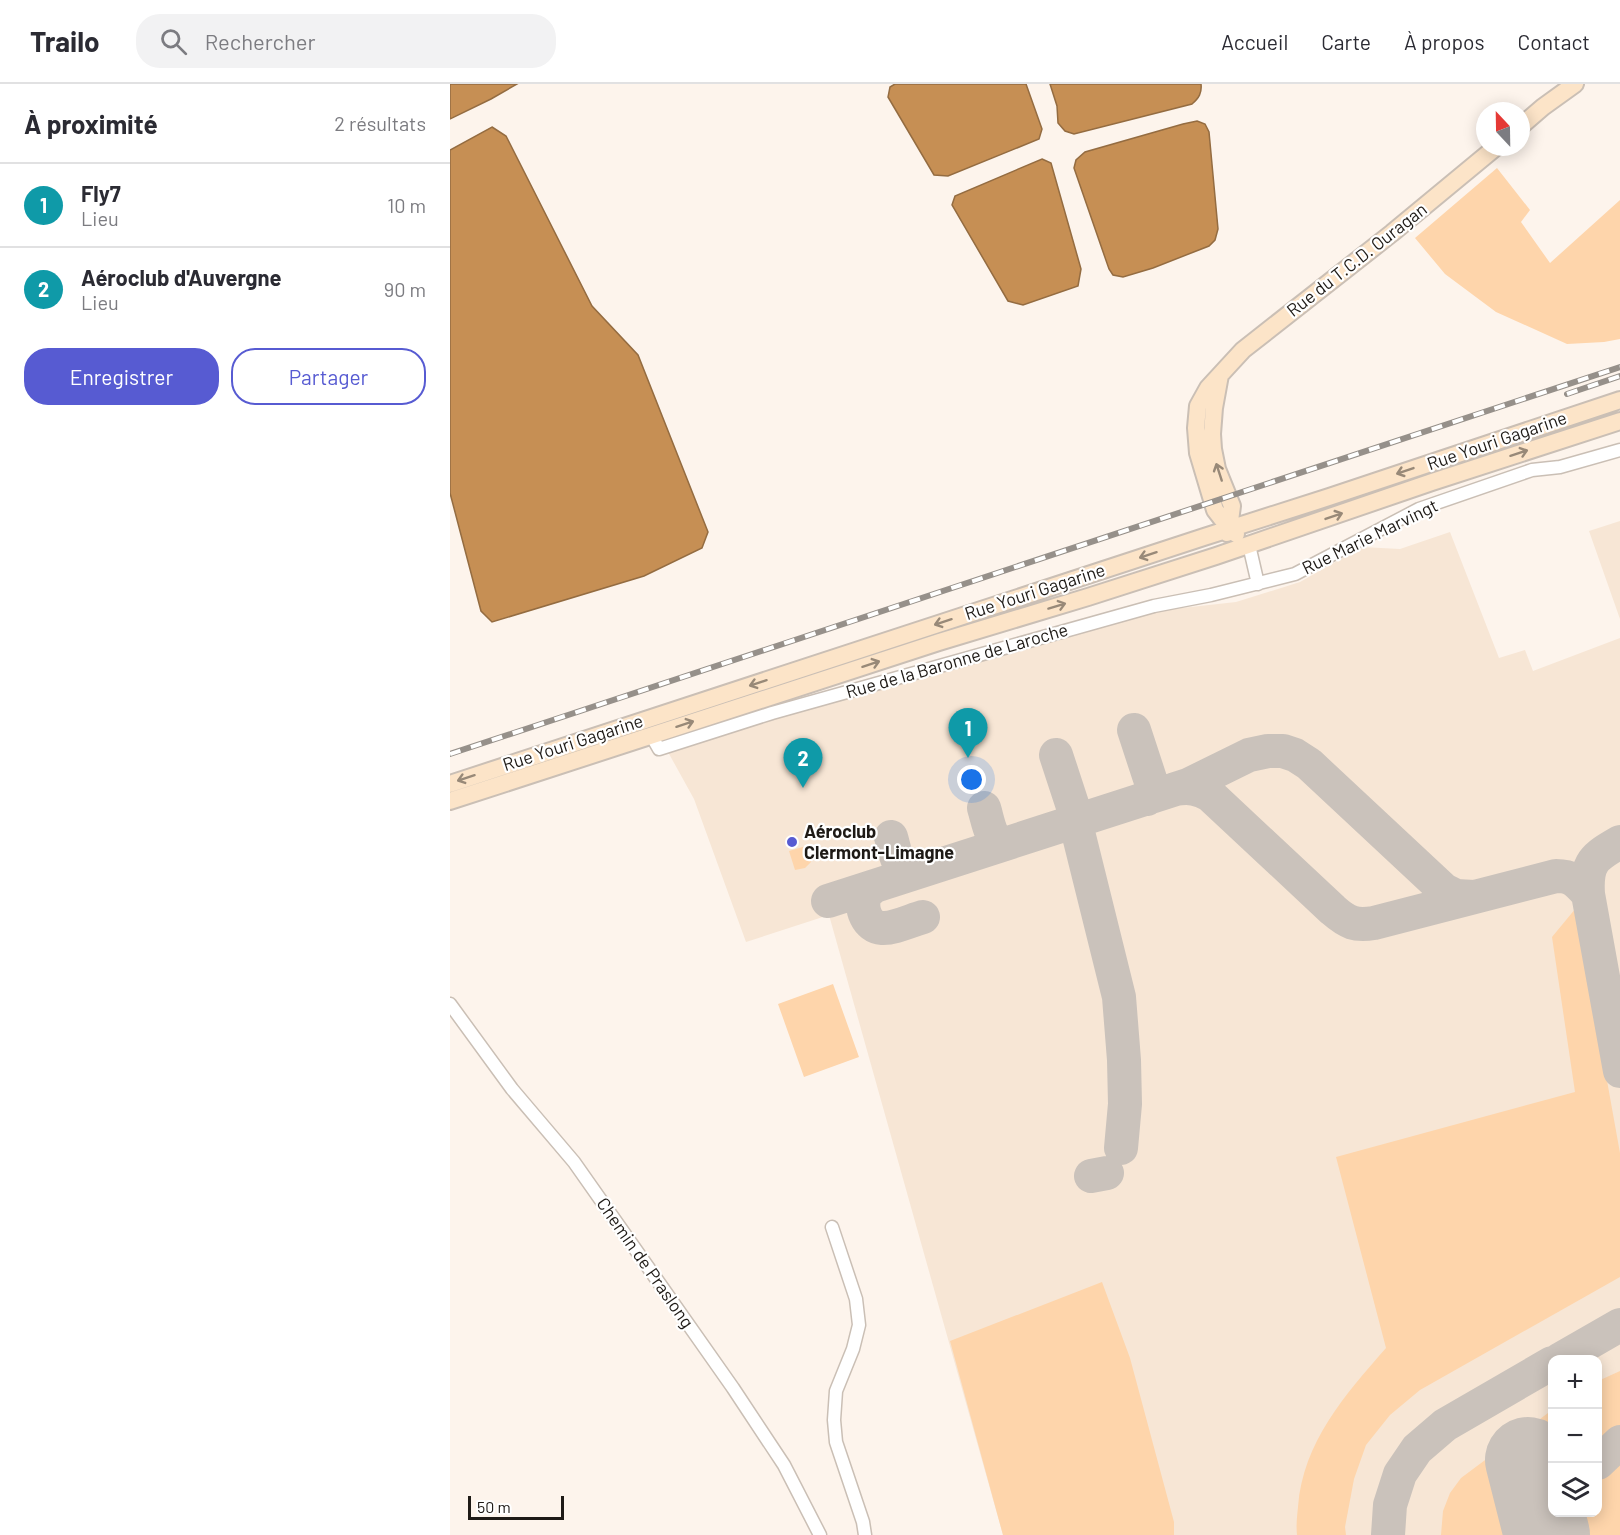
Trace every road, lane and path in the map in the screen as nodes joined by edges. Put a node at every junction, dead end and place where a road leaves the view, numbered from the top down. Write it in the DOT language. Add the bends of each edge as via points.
graph roads {
  1 [pos="1575,84"];
  2 [pos="1530,118"];
  3 [pos="1485,156"];
  4 [pos="1620,400"];
  5 [pos="1618,422"];
  6 [pos="1620,450"];
  7 [pos="1329,497"];
  8 [pos="1224,508"];
  9 [pos="1229,528"];
  10 [pos="1204,537"];
  11 [pos="1249,545"];
  12 [pos="1216,555"];
  13 [pos="1258,584"];
  14 [pos="655,742"];
  15 [pos="450,784"];
  16 [pos="450,801"];
  17 [pos="450,1004"];
  18 [pos="832,1227"];
  19 [pos="820,1535"];
  20 [pos="865,1535"];
  1 -- 2 [label="main road"];
  3 -- 8 [label="main road, Rue du T.C.D. Ouragan" via="1244,350 1208,388 1198,406 1198,453"];
  4 -- 7 [label="main road, Rue Youri Gagarine, one-way"];
  11 -- 5 [label="main road, Rue Youri Gagarine, one-way"];
  6 -- 13 [label="street, Rue Marie Marvingt" via="1560,467 1532,470 1419,509 1295,574"];
  7 -- 8 [label="main road" via="1299,497 1251,512"];
  7 -- 9 [label="main road, Rue Youri Gagarine"];
  7 -- 11 [label="main road" via="1305,514 1258,530"];
  8 -- 9 [label="main road, Rue du T.C.D. Ouragan"];
  8 -- 10 [label="main road"];
  9 -- 10 [label="main road, Rue Youri Gagarine"];
  9 -- 11 [label="main road, Rue du T.C.D. Ouragan"];
  9 -- 12 [label="main road"];
  10 -- 15 [label="main road, Rue Youri Gagarine, one-way"];
  11 -- 12 [label="main road, Rue Youri Gagarine"];
  11 -- 13 [label="street"];
  14 -- 12 [label="main road, Rue Youri Gagarine, one-way" via="939,642"];
  13 -- 14 [label="street, Rue de la Baronne de Laroche" via="1154,606"];
  14 -- 16 [label="main road, Rue Youri Gagarine"];
  17 -- 19 [label="street, Chemin de Praslong" via="512,1089 574,1162 733,1388 784,1465"];
  18 -- 20 [label="street" via="856,1299 859,1325 836,1392 836,1442"];
}
